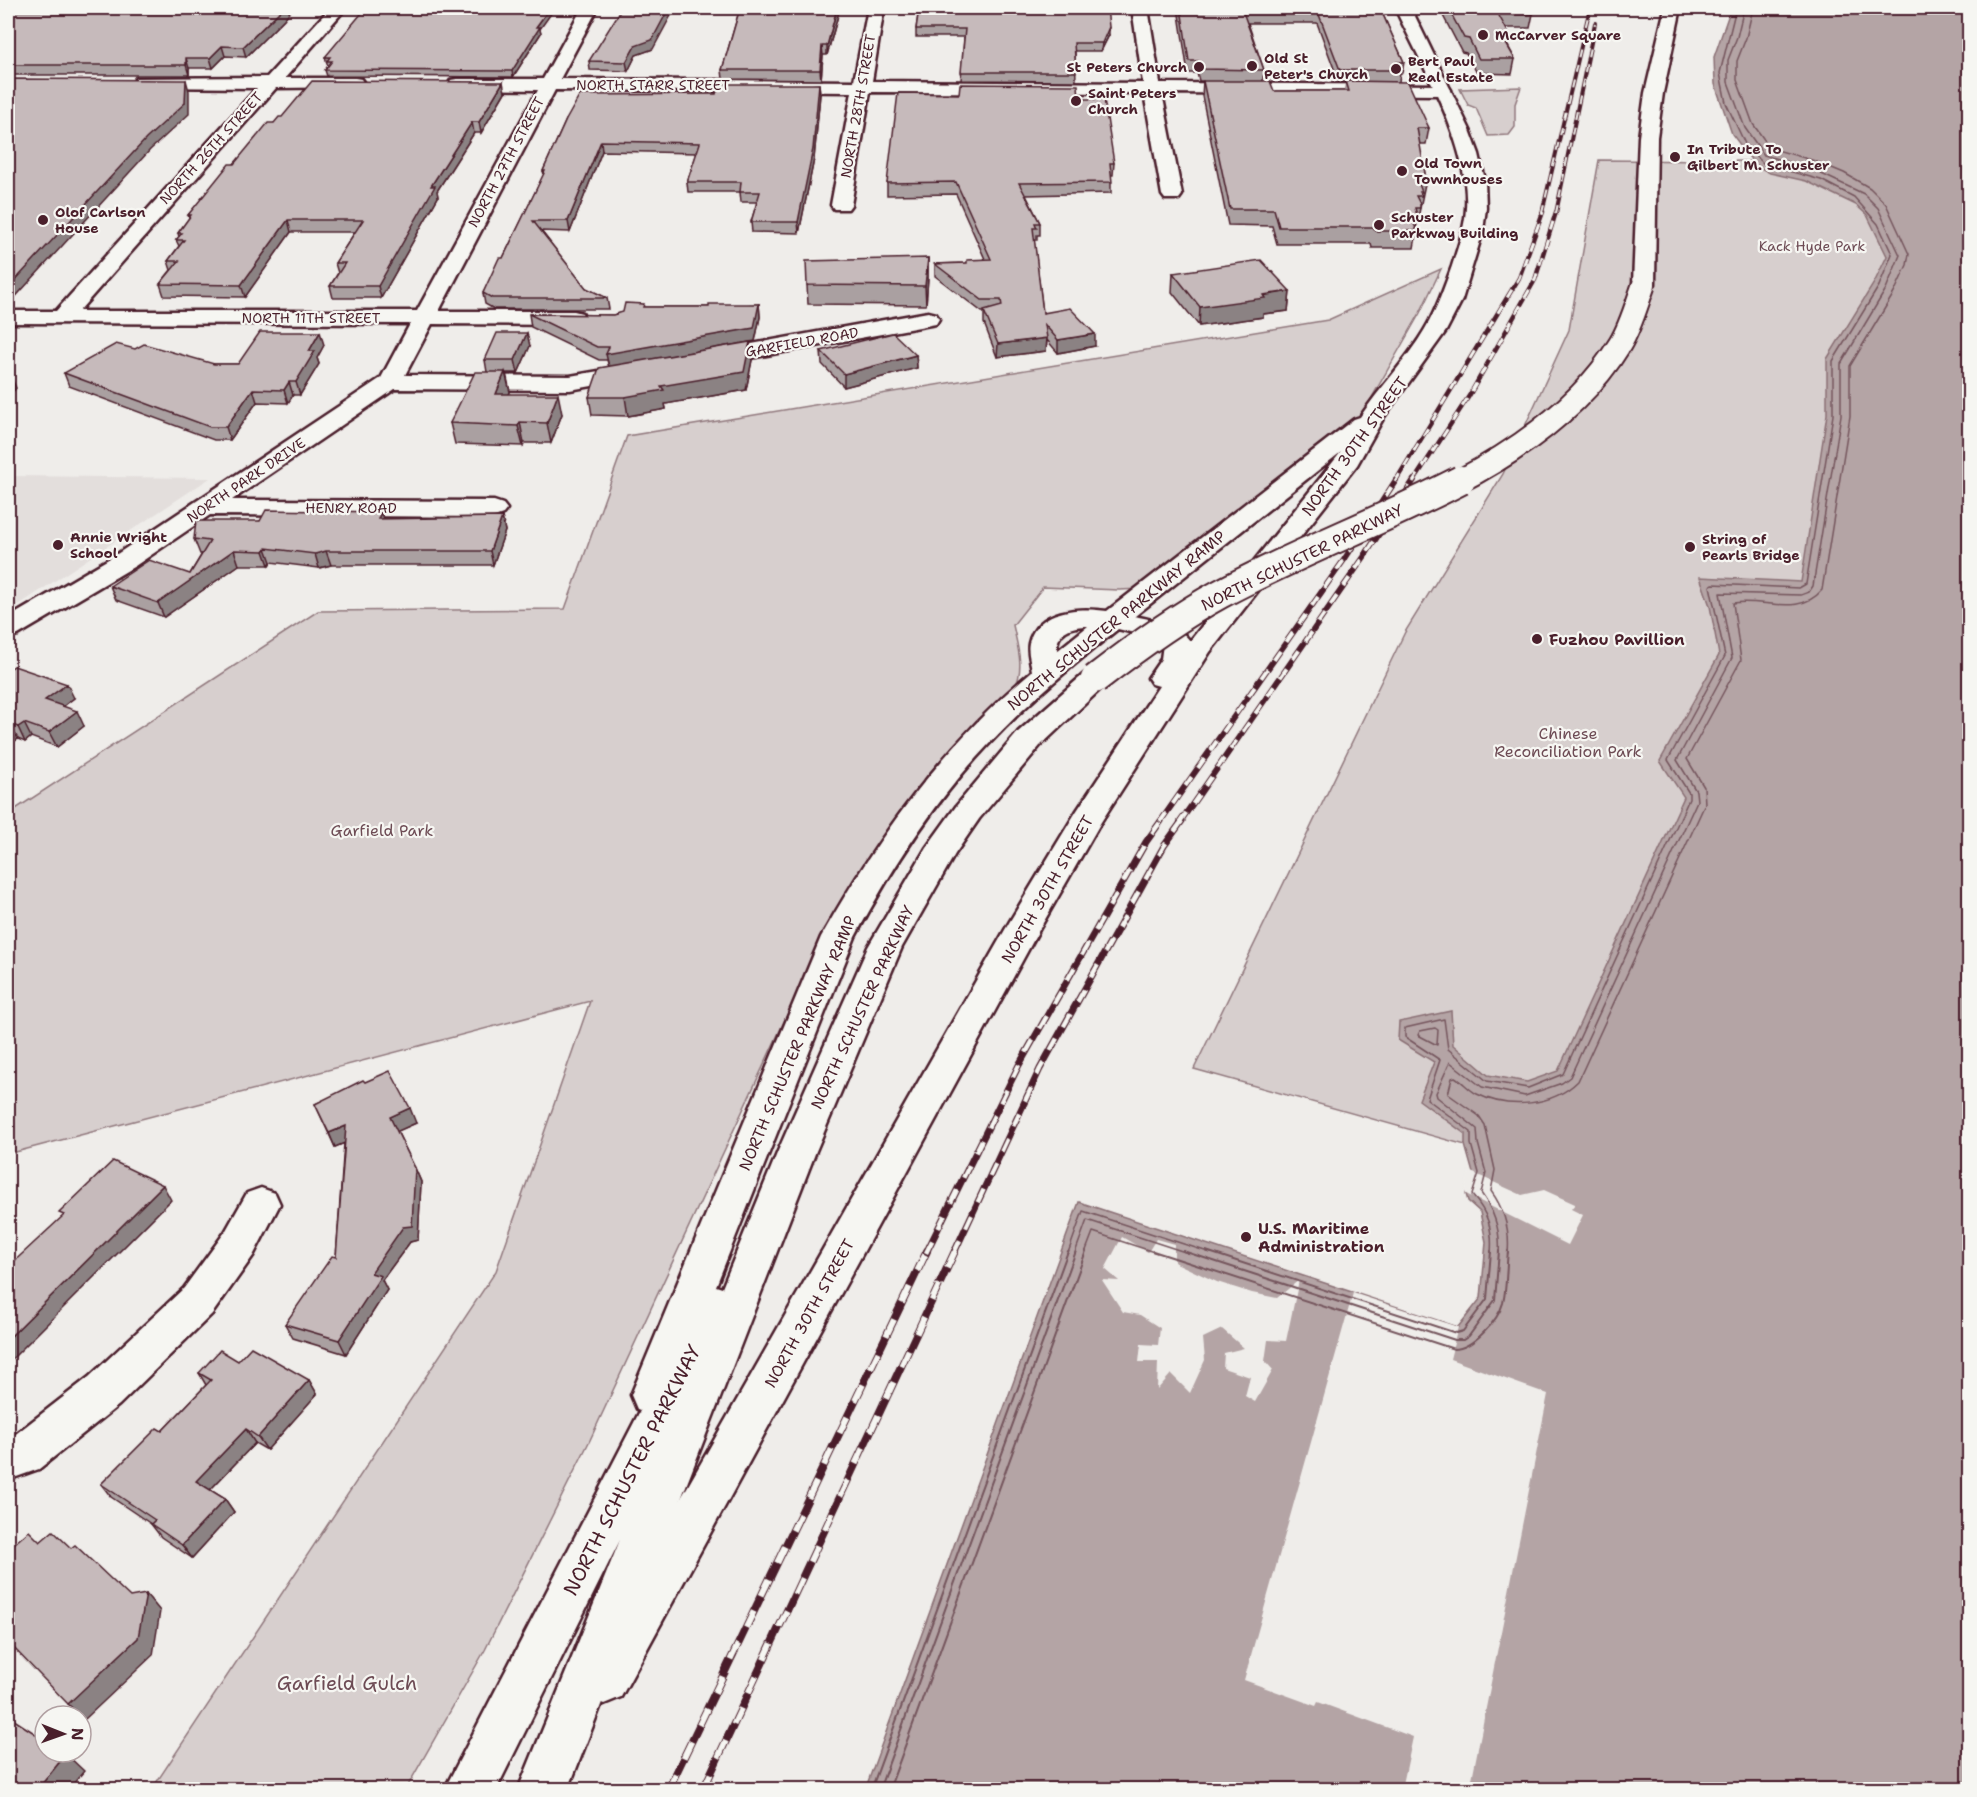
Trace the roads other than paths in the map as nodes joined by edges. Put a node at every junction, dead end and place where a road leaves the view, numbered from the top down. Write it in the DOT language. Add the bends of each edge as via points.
graph roads {
  1 [pos="13,8"];
  2 [pos="338,8"];
  3 [pos="590,8"];
  4 [pos="876,8"];
  5 [pos="1140,8"];
  6 [pos="1403,8"];
  7 [pos="1673,8"];
  8 [pos="8,9"];
  9 [pos="129,82"];
  10 [pos="270,82"];
  11 [pos="369,84"];
  12 [pos="437,84"];
  13 [pos="549,85"];
  14 [pos="861,86"];
  15 [pos="1152,87"];
  16 [pos="1442,90"];
  17 [pos="1172,195"];
  18 [pos="841,205"];
  19 [pos="8,317"];
  20 [pos="62,317"];
  21 [pos="423,318"];
  22 [pos="591,318"];
  23 [pos="928,319"];
  24 [pos="685,362"];
  25 [pos="662,366"];
  26 [pos="390,382"];
  27 [pos="1373,416"];
  28 [pos="207,507"];
  29 [pos="494,509"];
  30 [pos="1113,620"];
  31 [pos="8,629"];
  32 [pos="1088,819"];
  33 [pos="797,1151"];
  34 [pos="261,1204"];
  35 [pos="8,1460"];
  36 [pos="591,1547"];
  37 [pos="544,1787"];
  38 [pos="469,1790"];
  1 -- 8 [label="main road"];
  2 -- 10 [label="main road, NORTH 26TH STREET"];
  3 -- 13 [label="main road, NORTH 27TH STREET"];
  4 -- 14 [label="main road, NORTH 28TH STREET"];
  5 -- 15 [label="main road"];
  6 -- 16 [label="main road, NORTH 30TH STREET"];
  7 -- 33 [label="main road, NORTH SCHUSTER PARKWAY, bridge" via="1648,136 1644,284 1630,330 1603,371 1571,405 1521,445 1458,483 1211,598 1150,636 1057,711 1009,761 942,848 912,897 885,947"];
  9 -- 10 [label="main road"];
  10 -- 11 [label="main road"];
  10 -- 20 [label="main road, NORTH 26TH STREET"];
  12 -- 13 [label="main road, NORTH STARR STREET"];
  13 -- 14 [label="main road, NORTH STARR STREET"];
  13 -- 21 [label="main road, NORTH 27TH STREET"];
  14 -- 15 [label="main road, NORTH STARR STREET"];
  14 -- 18 [label="main road, NORTH 28TH STREET"];
  15 -- 16 [label="main road, NORTH STARR STREET"];
  15 -- 17 [label="main road"];
  16 -- 27 [label="main road, NORTH 30TH STREET" via="1470,154 1475,180 1473,231 1451,300 1435,331"];
  19 -- 20 [label="main road, NORTH 11TH STREET"];
  20 -- 21 [label="main road, NORTH 11TH STREET"];
  21 -- 22 [label="main road, NORTH 11TH STREET"];
  21 -- 26 [label="main road, NORTH PARK DRIVE"];
  23 -- 24 [label="main road, GARFIELD ROAD"];
  25 -- 26 [label="main road" via="570,383"];
  26 -- 28 [label="main road, NORTH PARK DRIVE"];
  27 -- 30 [label="main road, NORTH SCHUSTER PARKWAY RAMP"];
  27 -- 32 [label="main road, NORTH 30TH STREET" via="1348,460 1199,648"];
  28 -- 29 [label="main road, HENRY ROAD"];
  28 -- 31 [label="main road, NORTH PARK DRIVE"];
  30 -- 32 [label="main road" via="1166,633 1177,642 1179,651 1101,768"];
  30 -- 36 [label="main road, NORTH SCHUSTER PARKWAY RAMP" via="1080,617 1052,628 1043,644 1047,674 963,754 869,879 838,937"];
  32 -- 37 [label="main road, NORTH 30TH STREET" via="1016,940"];
  33 -- 36 [label="main road, NORTH SCHUSTER PARKWAY"];
  33 -- 37 [label="main road, NORTH SCHUSTER PARKWAY"];
  34 -- 35 [label="main road" via="240,1244 198,1301 104,1391 24,1454"];
  36 -- 38 [label="main road, NORTH SCHUSTER PARKWAY"];
}
